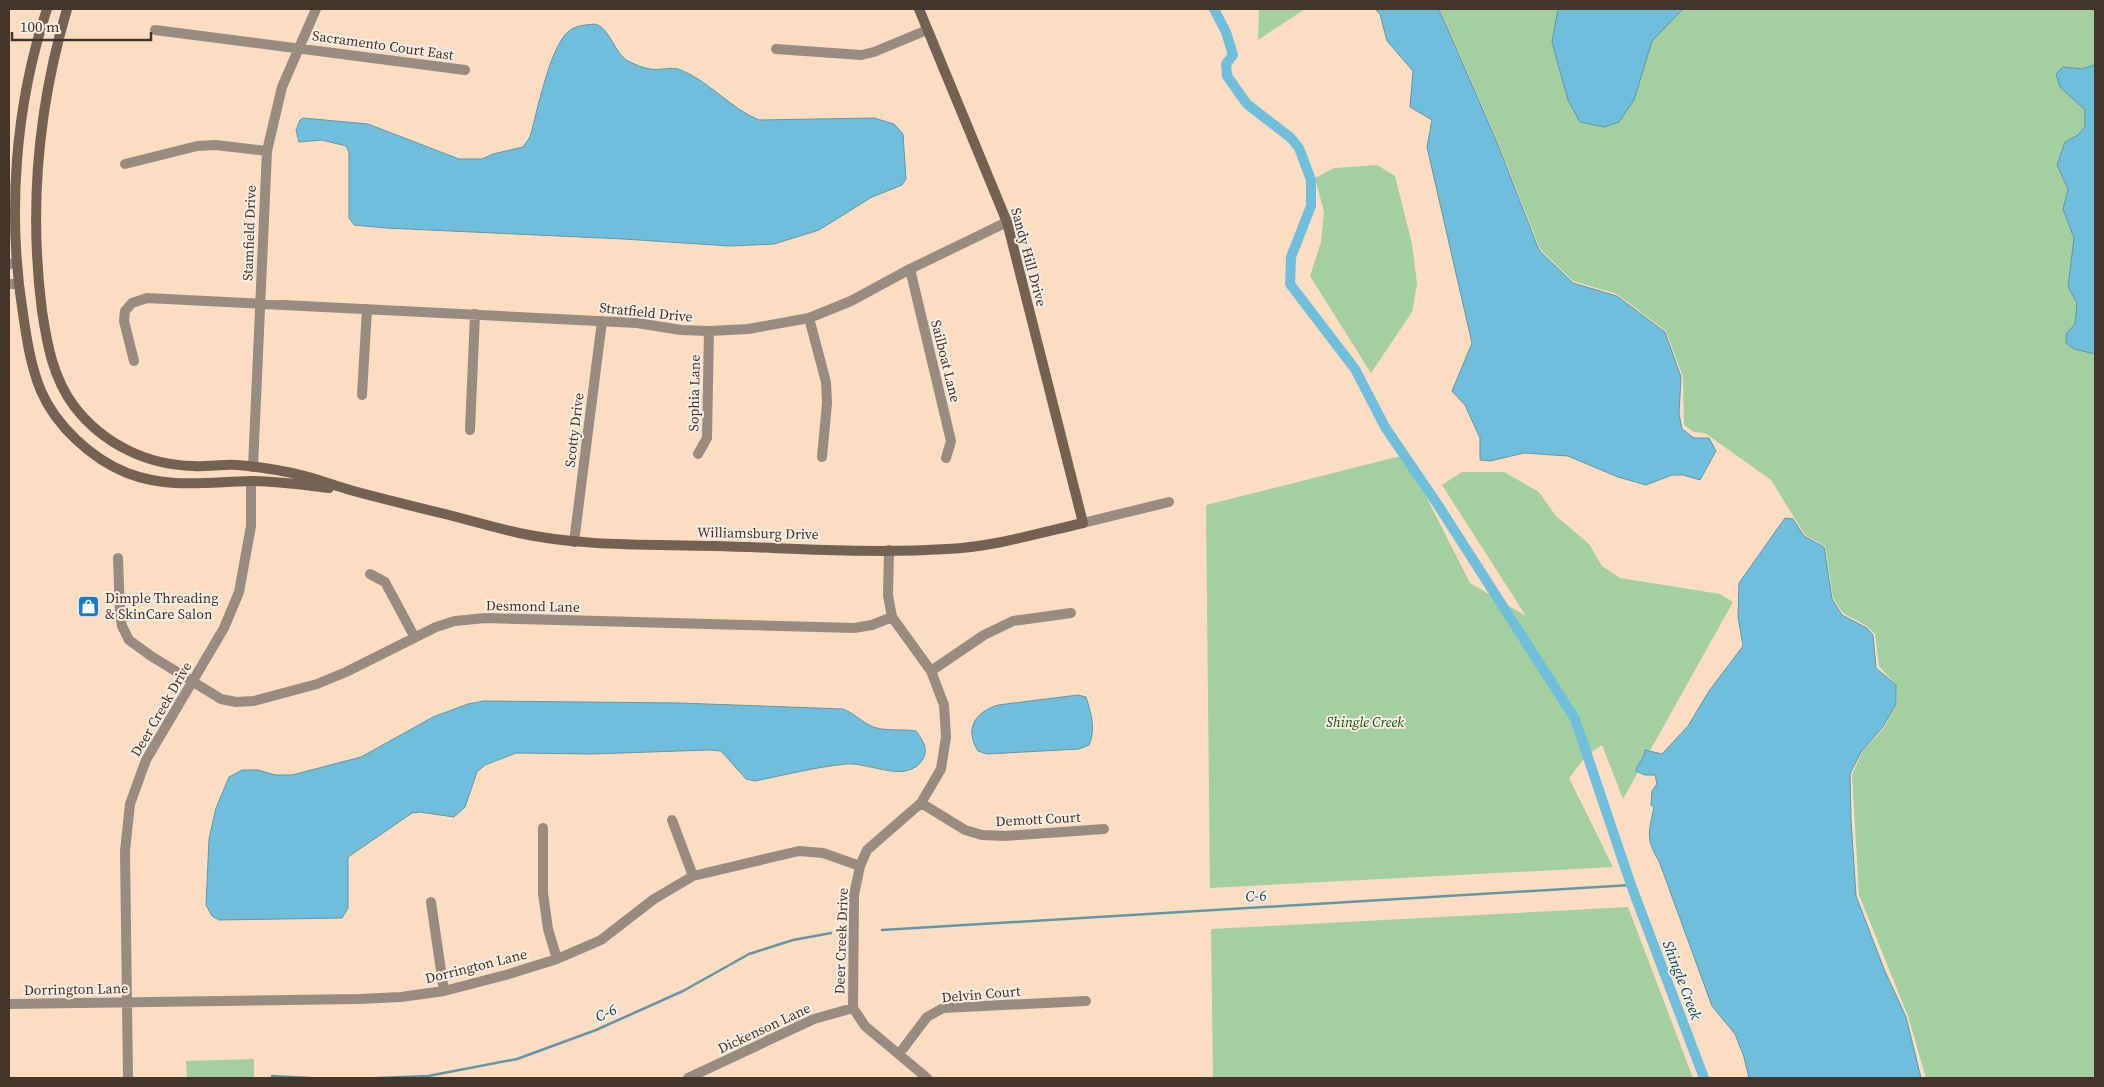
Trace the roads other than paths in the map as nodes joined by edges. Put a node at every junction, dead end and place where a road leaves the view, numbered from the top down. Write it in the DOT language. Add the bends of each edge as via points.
graph roads {
  1 [pos="46,9"];
  2 [pos="67,9"];
  3 [pos="316,9"];
  4 [pos="919,9"];
  5 [pos="155,30"];
  6 [pos="927,30"];
  7 [pos="298,48"];
  8 [pos="776,49"];
  9 [pos="465,70"];
  10 [pos="267,151"];
  11 [pos="125,164"];
  12 [pos="1007,222"];
  13 [pos="13,263"];
  14 [pos="910,270"];
  15 [pos="13,284"];
  16 [pos="260,304"];
  17 [pos="367,310"];
  18 [pos="475,314"];
  19 [pos="809,318"];
  20 [pos="602,321"];
  21 [pos="709,331"];
  22 [pos="134,361"];
  23 [pos="362,395"];
  24 [pos="470,430"];
  25 [pos="698,454"];
  26 [pos="822,457"];
  27 [pos="946,458"];
  28 [pos="252,467"];
  29 [pos="251,481"];
  30 [pos="347,489"];
  31 [pos="1169,502"];
  32 [pos="1083,523"];
  33 [pos="574,542"];
  34 [pos="889,550"];
  35 [pos="118,558"];
  36 [pos="370,574"];
  37 [pos="1071,613"];
  38 [pos="892,617"];
  39 [pos="414,636"];
  40 [pos="931,671"];
  41 [pos="193,681"];
  42 [pos="921,803"];
  43 [pos="672,820"];
  44 [pos="542,828"];
  45 [pos="1104,829"];
  46 [pos="860,866"];
  47 [pos="693,876"];
  48 [pos="431,902"];
  49 [pos="557,959"];
  50 [pos="444,991"];
  51 [pos="127,1001"];
  52 [pos="1086,1001"];
  53 [pos="9,1004"];
  54 [pos="853,1008"];
  55 [pos="898,1054"];
  56 [pos="128,1078"];
  57 [pos="688,1078"];
  58 [pos="927,1078"];
  1 -- 13 [label="street, Williamsburg Drive" via="33,56 20,136"];
  2 -- 28 [label="street, Williamsburg Drive" via="46,100 36,186 39,284 53,365 74,406 118,445 156,461 176,465"];
  3 -- 7 [label="street, Stamfield Drive"];
  4 -- 6 [label="street, Sandy Hill Drive"];
  5 -- 7 [label="street, Sacramento Court East"];
  6 -- 8 [label="street" via="861,55"];
  6 -- 12 [label="street, Sandy Hill Drive"];
  7 -- 9 [label="street, Sacramento Court East"];
  7 -- 10 [label="street, Stamfield Drive" via="282,87"];
  10 -- 11 [label="street" via="197,146"];
  10 -- 16 [label="street, Stamfield Drive"];
  12 -- 14 [label="street, Stratfield Drive"];
  12 -- 32 [label="street, Sandy Hill Drive"];
  13 -- 15 [label="street, Williamsburg Drive"];
  14 -- 19 [label="street, Stratfield Drive" via="851,301"];
  14 -- 27 [label="street, Sailboat Lane" via="951,441"];
  15 -- 29 [label="street, Williamsburg Drive" via="42,393 53,411 86,448 118,469 148,479 195,484"];
  16 -- 17 [label="street, Stratfield Drive"];
  16 -- 22 [label="street, Stratfield Drive" via="147,298 132,304 125,311 124,321"];
  16 -- 28 [label="street, Stamfield Drive"];
  17 -- 18 [label="street, Stratfield Drive"];
  17 -- 23 [label="street"];
  18 -- 20 [label="street, Stratfield Drive"];
  18 -- 24 [label="street"];
  19 -- 21 [label="street, Stratfield Drive" via="748,329"];
  19 -- 26 [label="street" via="826,382"];
  20 -- 21 [label="street, Stratfield Drive"];
  20 -- 33 [label="street, Scotty Drive"];
  21 -- 25 [label="street, Sophia Lane" via="707,438"];
  28 -- 30 [label="street, Williamsburg Drive" via="289,472"];
  29 -- 30 [label="street, Williamsburg Drive"];
  29 -- 41 [label="street, Deer Creek Drive" via="251,526 239,592 224,628"];
  30 -- 33 [label="street, Williamsburg Drive" via="519,533"];
  31 -- 32 [label="street, Williamsburg Drive"];
  32 -- 34 [label="street, Williamsburg Drive" via="950,549"];
  33 -- 34 [label="street, Williamsburg Drive"];
  34 -- 38 [label="street, Deer Creek Drive" via="888,595"];
  35 -- 41 [label="street, Desmond Lane" via="122,626 130,640"];
  36 -- 39 [label="street" via="385,582"];
  37 -- 40 [label="street" via="1013,621 984,635"];
  38 -- 39 [label="street, Desmond Lane" via="854,628 484,618 455,621"];
  38 -- 40 [label="street, Deer Creek Drive"];
  39 -- 41 [label="street, Desmond Lane" via="317,684 254,701 221,699"];
  40 -- 42 [label="street, Deer Creek Drive" via="944,705 946,737 941,769"];
  41 -- 51 [label="street, Deer Creek Drive" via="146,760 130,804 125,851"];
  42 -- 45 [label="street, Demott Court" via="965,830 982,835"];
  42 -- 46 [label="street, Deer Creek Drive" via="867,850"];
  43 -- 47 [label="street"];
  44 -- 49 [label="street" via="543,893 548,929"];
  46 -- 47 [label="street, Dorrington Lane" via="823,853 799,851"];
  46 -- 54 [label="street, Deer Creek Drive" via="854,895"];
  47 -- 49 [label="street, Dorrington Lane" via="654,899 601,940"];
  48 -- 50 [label="street"];
  49 -- 50 [label="street, Dorrington Lane"];
  50 -- 51 [label="street, Dorrington Lane" via="359,999"];
  51 -- 53 [label="street, Dorrington Lane"];
  51 -- 56 [label="street, Deer Creek Drive"];
  52 -- 55 [label="street, Delvin Court" via="943,1008 927,1017"];
  54 -- 55 [label="street, Deer Creek Drive" via="865,1026"];
  54 -- 57 [label="street, Dickenson Lane" via="814,1019"];
  55 -- 58 [label="street, Deer Creek Drive"];
}
